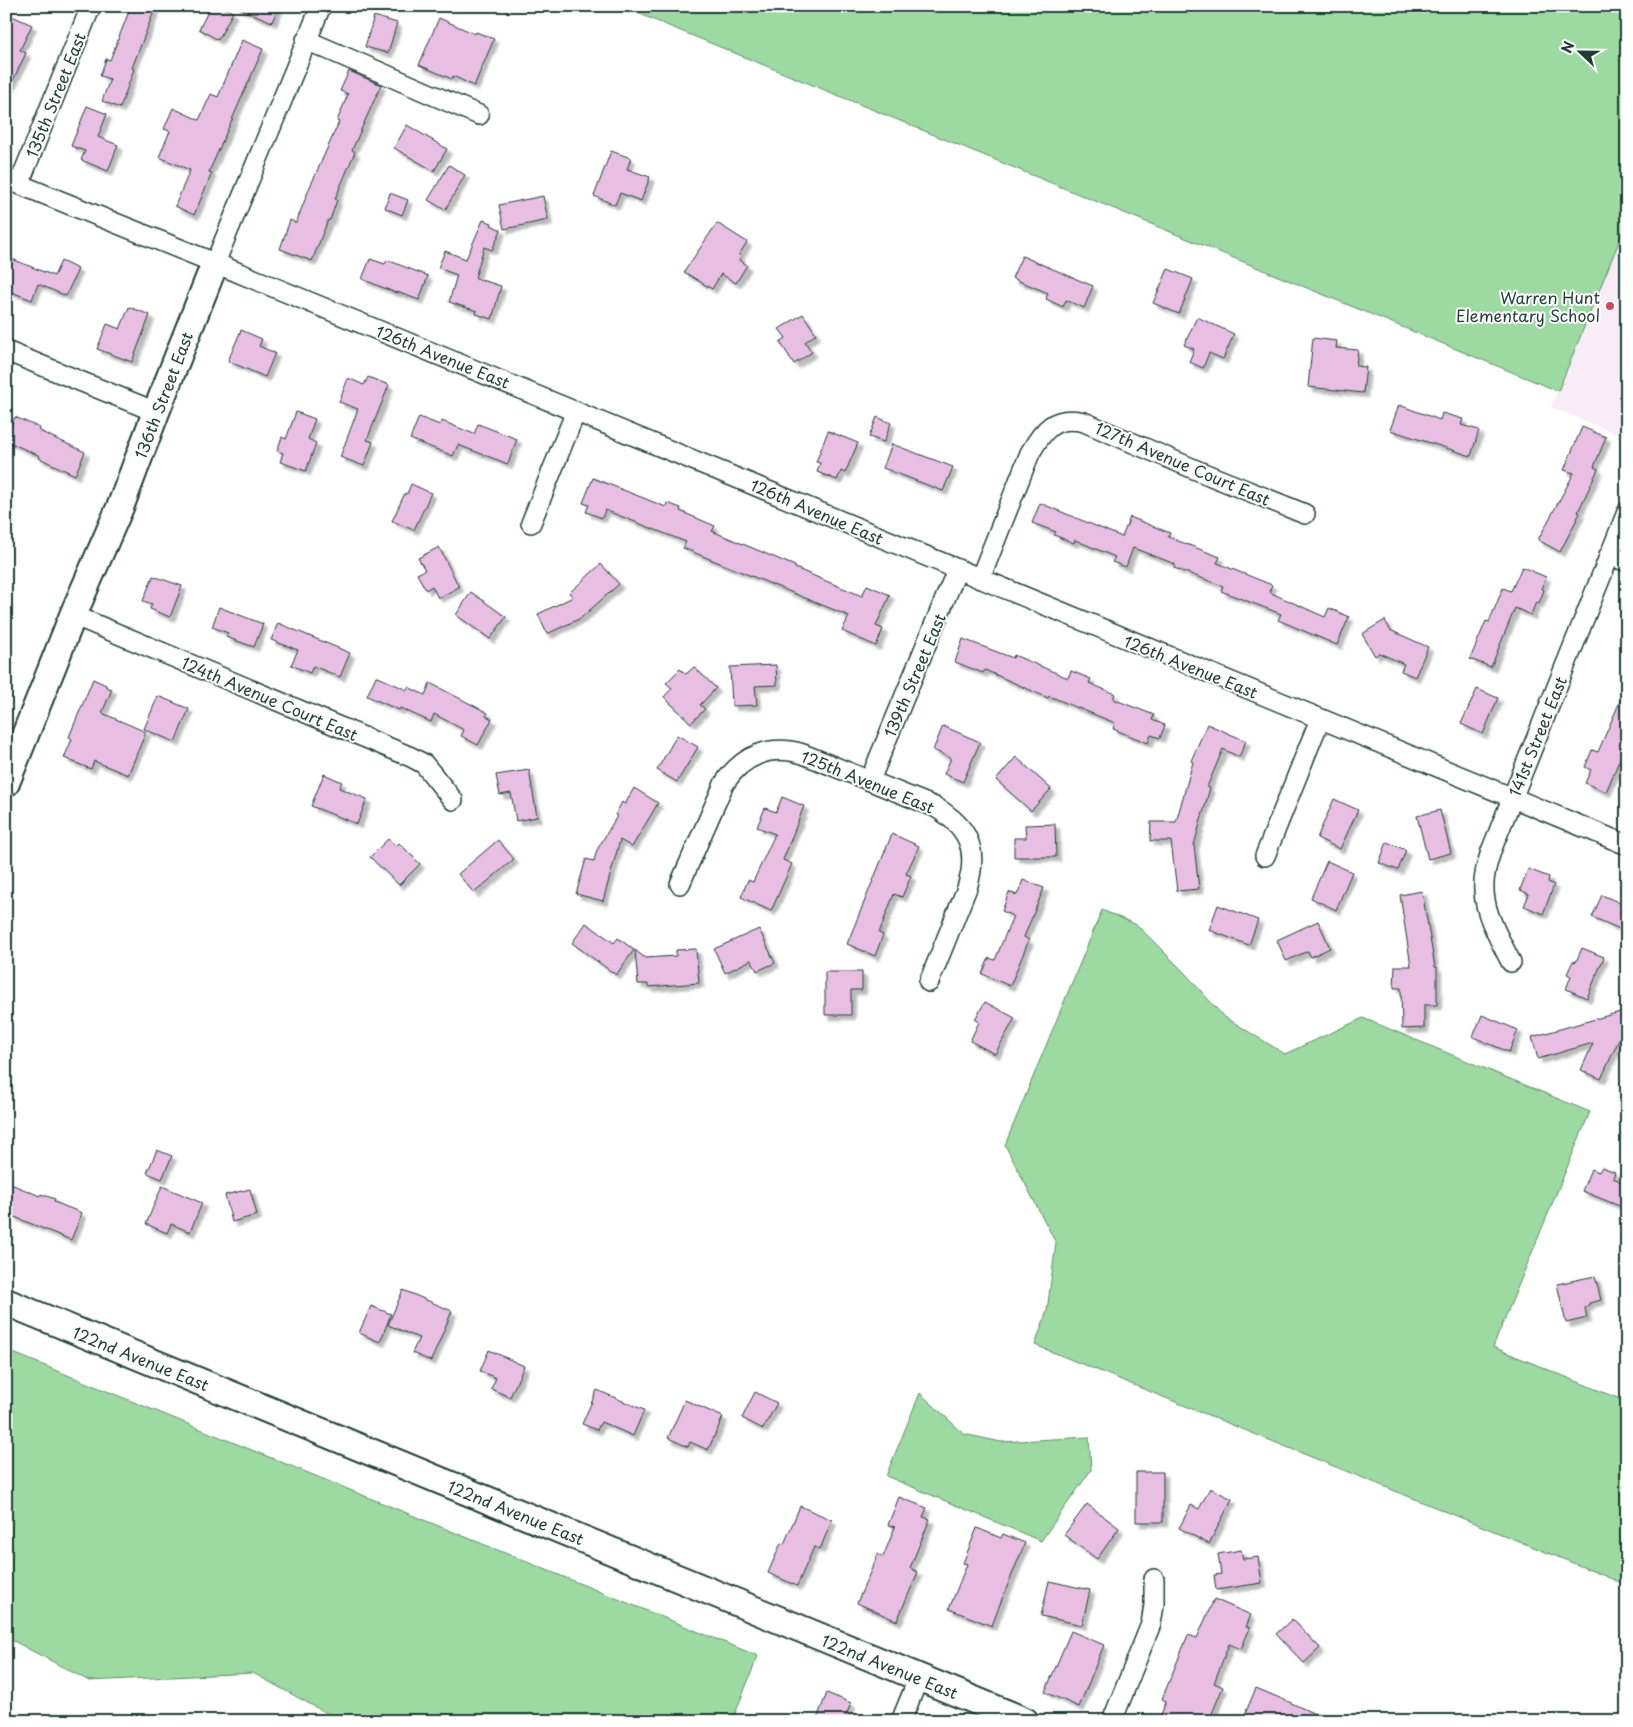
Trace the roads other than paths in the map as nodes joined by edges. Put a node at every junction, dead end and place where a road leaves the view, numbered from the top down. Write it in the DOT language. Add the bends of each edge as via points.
graph roads {
  1 [pos="91,6"];
  2 [pos="321,6"];
  3 [pos="306,40"];
  4 [pos="479,115"];
  5 [pos="12,181"];
  6 [pos="215,262"];
  7 [pos="6,350"];
  8 [pos="576,411"];
  9 [pos="156,412"];
  10 [pos="1627,512"];
  11 [pos="1306,514"];
  12 [pos="531,523"];
  13 [pos="1618,559"];
  14 [pos="957,570"];
  15 [pos="980,579"];
  16 [pos="73,616"];
  17 [pos="1320,719"];
  18 [pos="870,780"];
  19 [pos="6,783"];
  20 [pos="1512,798"];
  21 [pos="453,800"];
  22 [pos="1627,845"];
  23 [pos="1265,856"];
  24 [pos="680,884"];
  25 [pos="1511,962"];
  26 [pos="929,982"];
  27 [pos="6,1302"];
  28 [pos="1154,1578"];
  29 [pos="919,1677"];
  30 [pos="901,1721"];
  31 [pos="1025,1721"];
  32 [pos="1112,1721"];
  1 -- 5 [label="street, 135th Street East"];
  2 -- 3 [label="street, 136th Street East"];
  3 -- 4 [label="street"];
  3 -- 6 [label="street, 136th Street East"];
  5 -- 6 [label="street, 126th Avenue East"];
  6 -- 8 [label="street, 126th Avenue East"];
  6 -- 9 [label="main road, 136th Street East"];
  7 -- 9 [label="street"];
  8 -- 12 [label="street"];
  8 -- 14 [label="street, 126th Avenue East"];
  9 -- 16 [label="main road, 136th Street East" via="121,505"];
  10 -- 13 [label="street, 141st Street East"];
  11 -- 15 [label="street, 127th Avenue Court East" via="1084,422 1058,423 1041,434 1030,453"];
  13 -- 20 [label="street, 141st Street East"];
  14 -- 15 [label="street, 126th Avenue East"];
  14 -- 18 [label="street, 139th Street East"];
  15 -- 17 [label="street, 126th Avenue East"];
  16 -- 19 [label="main road, 136th Street East"];
  16 -- 21 [label="street, 124th Avenue Court East" via="411,757 424,764"];
  17 -- 20 [label="street, 126th Avenue East"];
  17 -- 23 [label="street"];
  18 -- 24 [label="street, 125th Avenue East" via="803,754 782,750 755,755 735,769 724,784"];
  18 -- 26 [label="street, 125th Avenue East" via="951,816 970,843 972,873"];
  20 -- 22 [label="street, 126th Avenue East"];
  20 -- 25 [label="street, 141st Street East" via="1491,851 1484,886 1485,906"];
  27 -- 29 [label="main road, 122nd Avenue East"];
  28 -- 32 [label="street" via="1151,1624"];
  29 -- 30 [label="street"];
  29 -- 31 [label="main road, 122nd Avenue East"];
}
